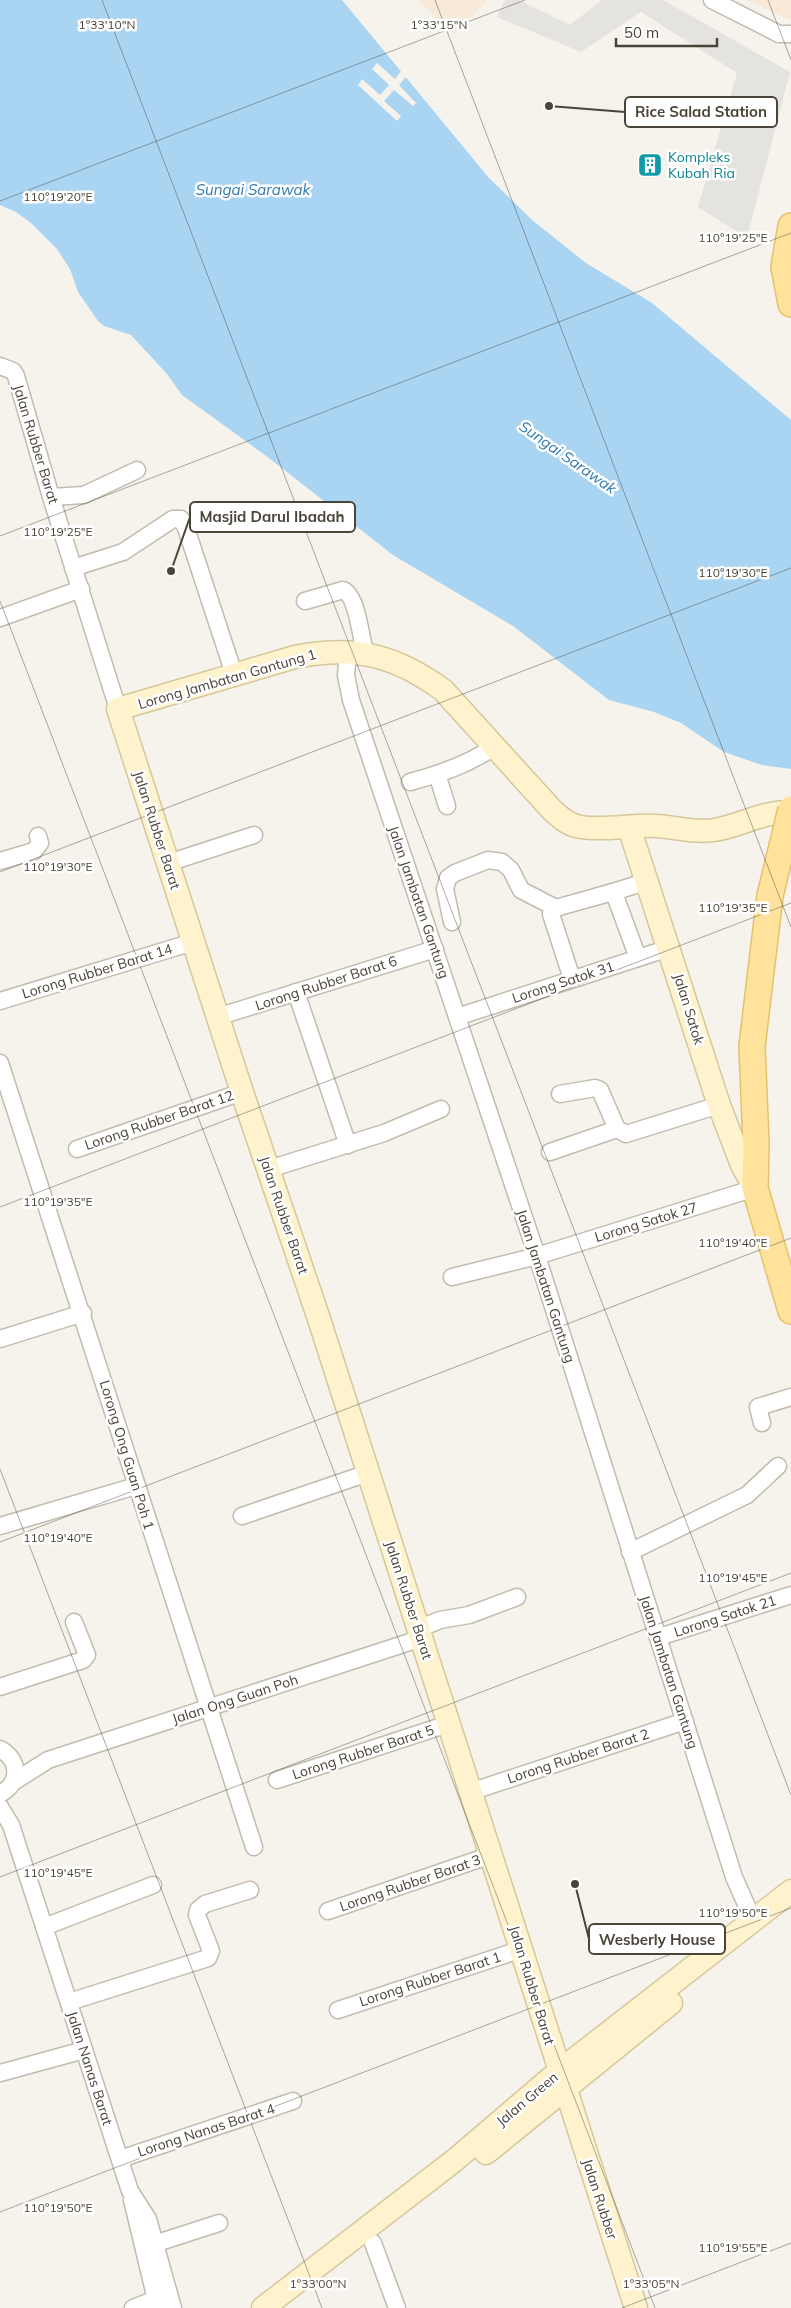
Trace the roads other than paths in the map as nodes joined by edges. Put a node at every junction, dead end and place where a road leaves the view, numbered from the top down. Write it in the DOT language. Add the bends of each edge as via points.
graph roads {
  1 [pos="712,0"];
  2 [pos="785,34"];
  3 [pos="791,46"];
  4 [pos="791,226"];
  5 [pos="791,304"];
  6 [pos="0,366"];
  7 [pos="137,470"];
  8 [pos="51,496"];
  9 [pos="74,568"];
  10 [pos="81,590"];
  11 [pos="305,601"];
  12 [pos="0,618"];
  13 [pos="356,652"];
  14 [pos="234,674"];
  15 [pos="118,710"];
  16 [pos="495,746"];
  17 [pos="437,774"];
  18 [pos="410,782"];
  19 [pos="447,806"];
  20 [pos="791,810"];
  21 [pos="629,827"];
  22 [pos="254,834"];
  23 [pos="38,836"];
  24 [pos="0,861"];
  25 [pos="168,863"];
  26 [pos="647,881"];
  27 [pos="614,893"];
  28 [pos="556,908"];
  29 [pos="452,922"];
  30 [pos="194,942"];
  31 [pos="670,948"];
  32 [pos="434,949"];
  33 [pos="638,958"];
  34 [pos="572,979"];
  35 [pos="296,992"];
  36 [pos="0,1001"];
  37 [pos="217,1016"];
  38 [pos="457,1017"];
  39 [pos="0,1063"];
  40 [pos="242,1092"];
  41 [pos="560,1094"];
  42 [pos="719,1105"];
  43 [pos="441,1109"];
  44 [pos="617,1129"];
  45 [pos="348,1145"];
  46 [pos="77,1149"];
  47 [pos="550,1152"];
  48 [pos="269,1169"];
  49 [pos="755,1188"];
  50 [pos="537,1256"];
  51 [pos="452,1277"];
  52 [pos="791,1311"];
  53 [pos="82,1313"];
  54 [pos="0,1339"];
  55 [pos="791,1397"];
  56 [pos="762,1423"];
  57 [pos="778,1466"];
  58 [pos="368,1474"];
  59 [pos="136,1486"];
  60 [pos="242,1516"];
  61 [pos="0,1526"];
  62 [pos="630,1552"];
  63 [pos="791,1594"];
  64 [pos="517,1597"];
  65 [pos="74,1622"];
  66 [pos="420,1633"];
  67 [pos="659,1637"];
  68 [pos="0,1688"];
  69 [pos="208,1708"];
  70 [pos="685,1721"];
  71 [pos="448,1724"];
  72 [pos="4,1751"];
  73 [pos="48,1760"];
  74 [pos="277,1780"];
  75 [pos="9,1787"];
  76 [pos="470,1792"];
  77 [pos="0,1807"];
  78 [pos="11,1825"];
  79 [pos="254,1846"];
  80 [pos="491,1855"];
  81 [pos="153,1885"];
  82 [pos="250,1890"];
  83 [pos="791,1891"];
  84 [pos="791,1908"];
  85 [pos="328,1911"];
  86 [pos="753,1920"];
  87 [pos="44,1927"];
  88 [pos="522,1948"];
  89 [pos="68,2002"];
  90 [pos="338,2010"];
  91 [pos="84,2050"];
  92 [pos="0,2073"];
  93 [pos="562,2081"];
  94 [pos="293,2101"];
  95 [pos="120,2159"];
  96 [pos="130,2191"];
  97 [pos="219,2223"];
  98 [pos="372,2243"];
  99 [pos="154,2244"];
  100 [pos="157,2304"];
  101 [pos="133,2308"];
  102 [pos="172,2308"];
  103 [pos="263,2308"];
  104 [pos="289,2308"];
  105 [pos="397,2308"];
  106 [pos="636,2308"];
  1 -- 2 [label="street"];
  2 -- 3 [label="street"];
  4 -- 5 [label="main road" via="784,268"];
  6 -- 8 [label="street, Jalan Rubber Barat" via="12,370 16,376"];
  7 -- 8 [label="street" via="84,495"];
  8 -- 9 [label="street, Jalan Rubber Barat"];
  9 -- 10 [label="street, Jalan Rubber Barat"];
  9 -- 14 [label="street" via="113,556 173,519 181,520"];
  10 -- 12 [label="street"];
  10 -- 15 [label="street, Jalan Rubber Barat"];
  11 -- 13 [label="street, Jalan Jambatan Gantung" via="343,590 348,592 353,600"];
  13 -- 14 [label="main road, Lorong Jambatan Gantung 1" via="319,652"];
  13 -- 16 [label="main road, Lorong Jambatan Gantung 1" via="391,660 423,676 448,696"];
  13 -- 32 [label="street, Jalan Jambatan Gantung" via="346,675 351,700"];
  14 -- 15 [label="main road, Lorong Jambatan Gantung 1"];
  15 -- 25 [label="main road, Jalan Rubber Barat"];
  16 -- 17 [label="street" via="481,756"];
  16 -- 21 [label="main road, Lorong Jambatan Gantung 1" via="567,823 582,827"];
  17 -- 18 [label="street"];
  17 -- 19 [label="street"];
  20 -- 21 [label="main road, Lorong Jambatan Gantung 1" via="761,815 714,830"];
  20 -- 49 [label="main road, Jalan Satok, bridge" via="770,896 752,1046"];
  21 -- 26 [label="main road, Jalan Satok"];
  22 -- 25 [label="street"];
  23 -- 24 [label="street" via="40,843 34,851"];
  25 -- 30 [label="main road, Jalan Rubber Barat"];
  26 -- 27 [label="street"];
  26 -- 31 [label="main road, Jalan Satok"];
  27 -- 28 [label="street" via="604,893"];
  27 -- 33 [label="street"];
  28 -- 29 [label="street" via="521,890 511,870 502,862 488,860 448,878 445,889"];
  28 -- 34 [label="street" via="551,914"];
  30 -- 36 [label="street, Lorong Rubber Barat 14"];
  30 -- 37 [label="main road, Jalan Rubber Barat"];
  31 -- 33 [label="street, Lorong Satok 31"];
  31 -- 42 [label="main road, Jalan Satok"];
  32 -- 35 [label="street, Lorong Rubber Barat 6"];
  32 -- 38 [label="street, Jalan Jambatan Gantung"];
  33 -- 34 [label="street, Lorong Satok 31"];
  34 -- 38 [label="street, Lorong Satok 31"];
  35 -- 37 [label="street, Lorong Rubber Barat 6"];
  35 -- 45 [label="street"];
  37 -- 40 [label="main road, Jalan Rubber Barat"];
  38 -- 50 [label="street, Jalan Jambatan Gantung"];
  39 -- 53 [label="street, Lorong Ong Guan Poh 1"];
  40 -- 46 [label="street, Lorong Rubber Barat 12"];
  40 -- 48 [label="main road, Jalan Rubber Barat"];
  41 -- 44 [label="street" via="600,1090"];
  42 -- 44 [label="street" via="626,1134"];
  42 -- 49 [label="main road, Jalan Satok" via="742,1165"];
  43 -- 45 [label="street"];
  44 -- 47 [label="street"];
  45 -- 48 [label="street"];
  48 -- 58 [label="main road, Jalan Rubber Barat"];
  49 -- 50 [label="street, Lorong Satok 27"];
  49 -- 52 [label="main road, Jalan Satok"];
  50 -- 51 [label="street, Lorong Satok 27"];
  50 -- 62 [label="street, Jalan Jambatan Gantung"];
  53 -- 54 [label="street"];
  53 -- 59 [label="street, Lorong Ong Guan Poh 1"];
  55 -- 56 [label="street" via="758,1407"];
  57 -- 62 [label="street" via="747,1495"];
  58 -- 60 [label="street"];
  58 -- 66 [label="main road, Jalan Rubber Barat"];
  59 -- 61 [label="street"];
  59 -- 69 [label="street, Lorong Ong Guan Poh 1"];
  62 -- 67 [label="street, Jalan Jambatan Gantung"];
  63 -- 67 [label="street, Lorong Satok 21"];
  64 -- 66 [label="street, Jalan Ong Guan Poh" via="469,1615 440,1620"];
  65 -- 68 [label="street" via="87,1655 83,1660"];
  66 -- 69 [label="street, Jalan Ong Guan Poh"];
  66 -- 71 [label="main road, Jalan Rubber Barat"];
  67 -- 70 [label="street, Jalan Jambatan Gantung"];
  69 -- 73 [label="street, Jalan Ong Guan Poh"];
  69 -- 79 [label="street, Lorong Ong Guan Poh 1"];
  70 -- 76 [label="street, Lorong Rubber Barat 2"];
  70 -- 86 [label="street, Jalan Jambatan Gantung" via="734,1877"];
  71 -- 74 [label="street, Lorong Rubber Barat 5"];
  71 -- 76 [label="main road, Jalan Rubber Barat"];
  72 -- 73 [label="street, Jalan Ong Guan Poh"];
  72 -- 75 [label="street, Jalan Nanas Barat" via="16,1767"];
  73 -- 75 [label="street, Jalan Ong Guan Poh"];
  75 -- 78 [label="street, Jalan Nanas Barat"];
  76 -- 80 [label="main road, Jalan Rubber Barat"];
  77 -- 78 [label="street, Jalan Nanas Barat"];
  78 -- 87 [label="street, Jalan Nanas Barat"];
  80 -- 85 [label="street, Lorong Rubber Barat 3"];
  80 -- 88 [label="main road, Jalan Rubber Barat"];
  81 -- 87 [label="street"];
  82 -- 89 [label="street" via="205,1904 198,1910 211,1951 208,1958"];
  83 -- 86 [label="main road, Jalan Green"];
  84 -- 93 [label="main road, Jalan Green"];
  86 -- 93 [label="main road, Jalan Green"];
  87 -- 89 [label="street, Jalan Nanas Barat"];
  88 -- 90 [label="street, Lorong Rubber Barat 1"];
  88 -- 93 [label="main road, Jalan Rubber Barat"];
  89 -- 91 [label="street, Jalan Nanas Barat"];
  91 -- 92 [label="street"];
  91 -- 95 [label="street, Jalan Nanas Barat"];
  93 -- 98 [label="main road, Jalan Green"];
  93 -- 103 [label="main road, Jalan Green"];
  93 -- 106 [label="main road, Jalan Rubber"];
  94 -- 95 [label="street, Lorong Nanas Barat 4"];
  95 -- 96 [label="street, Jalan Nanas Barat"];
  96 -- 99 [label="street, Jalan Nanas Barat" via="148,2219"];
  96 -- 100 [label="street"];
  97 -- 99 [label="street"];
  98 -- 104 [label="main road, Jalan Green"];
  98 -- 105 [label="street"];
  99 -- 102 [label="street, Jalan Nanas Barat"];
  100 -- 101 [label="street"];
}
